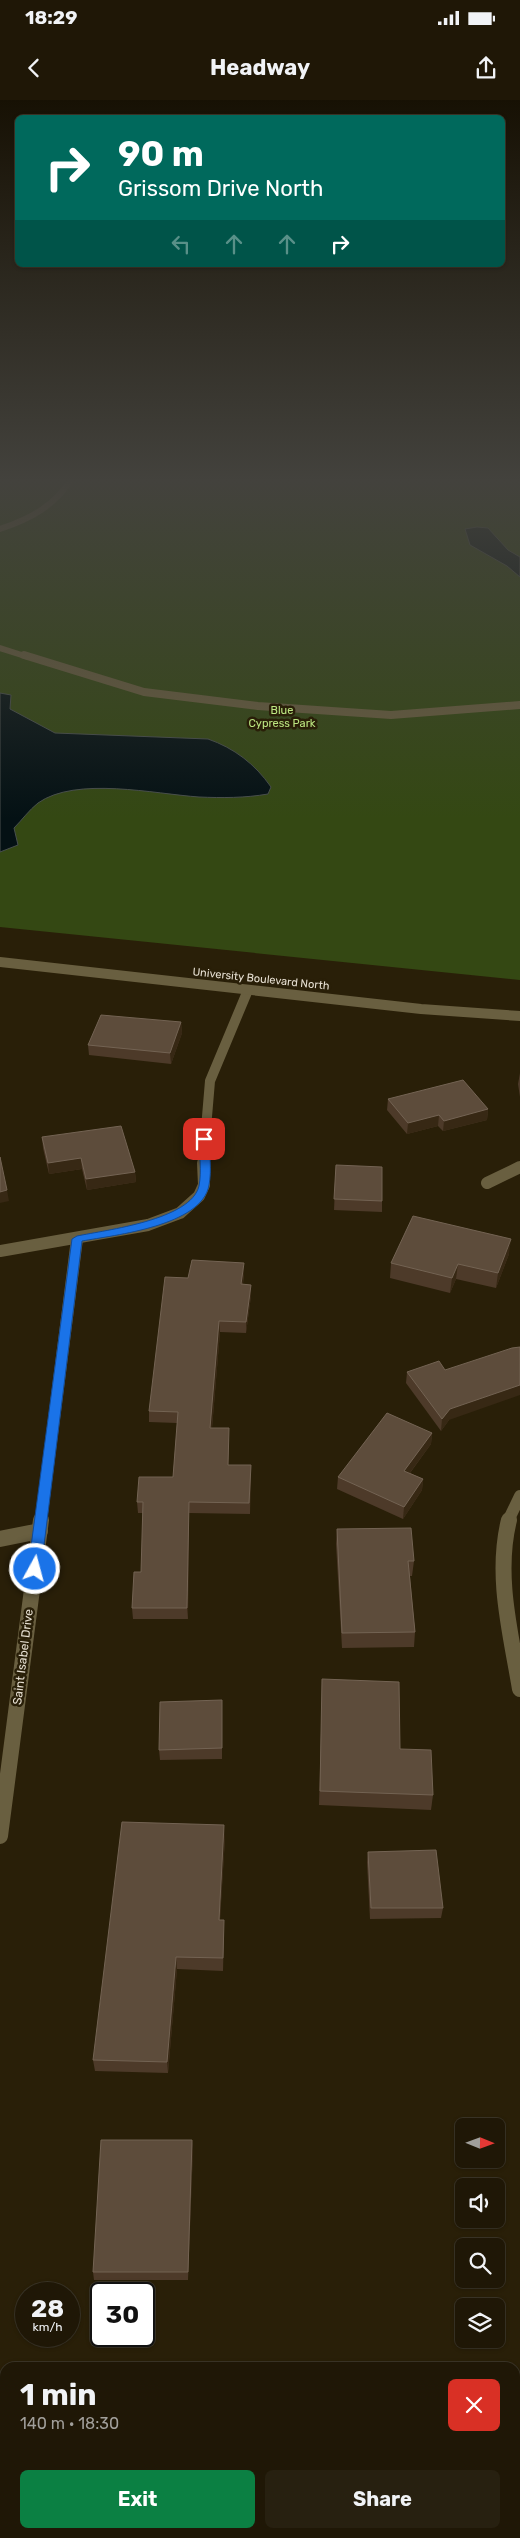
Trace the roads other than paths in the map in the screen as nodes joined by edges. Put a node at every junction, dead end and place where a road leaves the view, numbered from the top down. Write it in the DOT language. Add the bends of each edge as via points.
graph roads {
  1 [pos="0,648"];
  2 [pos="520,705"];
  3 [pos="0,962"];
  4 [pos="248,990"];
  5 [pos="520,1016"];
  6 [pos="520,1167"];
  7 [pos="487,1182"];
  8 [pos="77,1239"];
  9 [pos="0,1251"];
  10 [pos="520,1496"];
  11 [pos="40,1531"];
  12 [pos="0,1539"];
  13 [pos="520,1689"];
  14 [pos="0,1836"];
  1 -- 2 [label="street" via="144,692 219,702 339,713 391,714 456,712"];
  3 -- 4 [label="street, University Boulevard North"];
  4 -- 5 [label="street, University Boulevard North"];
  4 -- 8 [label="street" via="210,1081 203,1158 204,1185 199,1196 180,1213 164,1221"];
  6 -- 7 [label="street"];
  8 -- 9 [label="street"];
  8 -- 11 [label="street, Saint Isabel Drive"];
  10 -- 13 [label="street" via="503,1532 502,1560"];
  11 -- 12 [label="street"];
  11 -- 14 [label="street, Saint Isabel Drive"];
}
